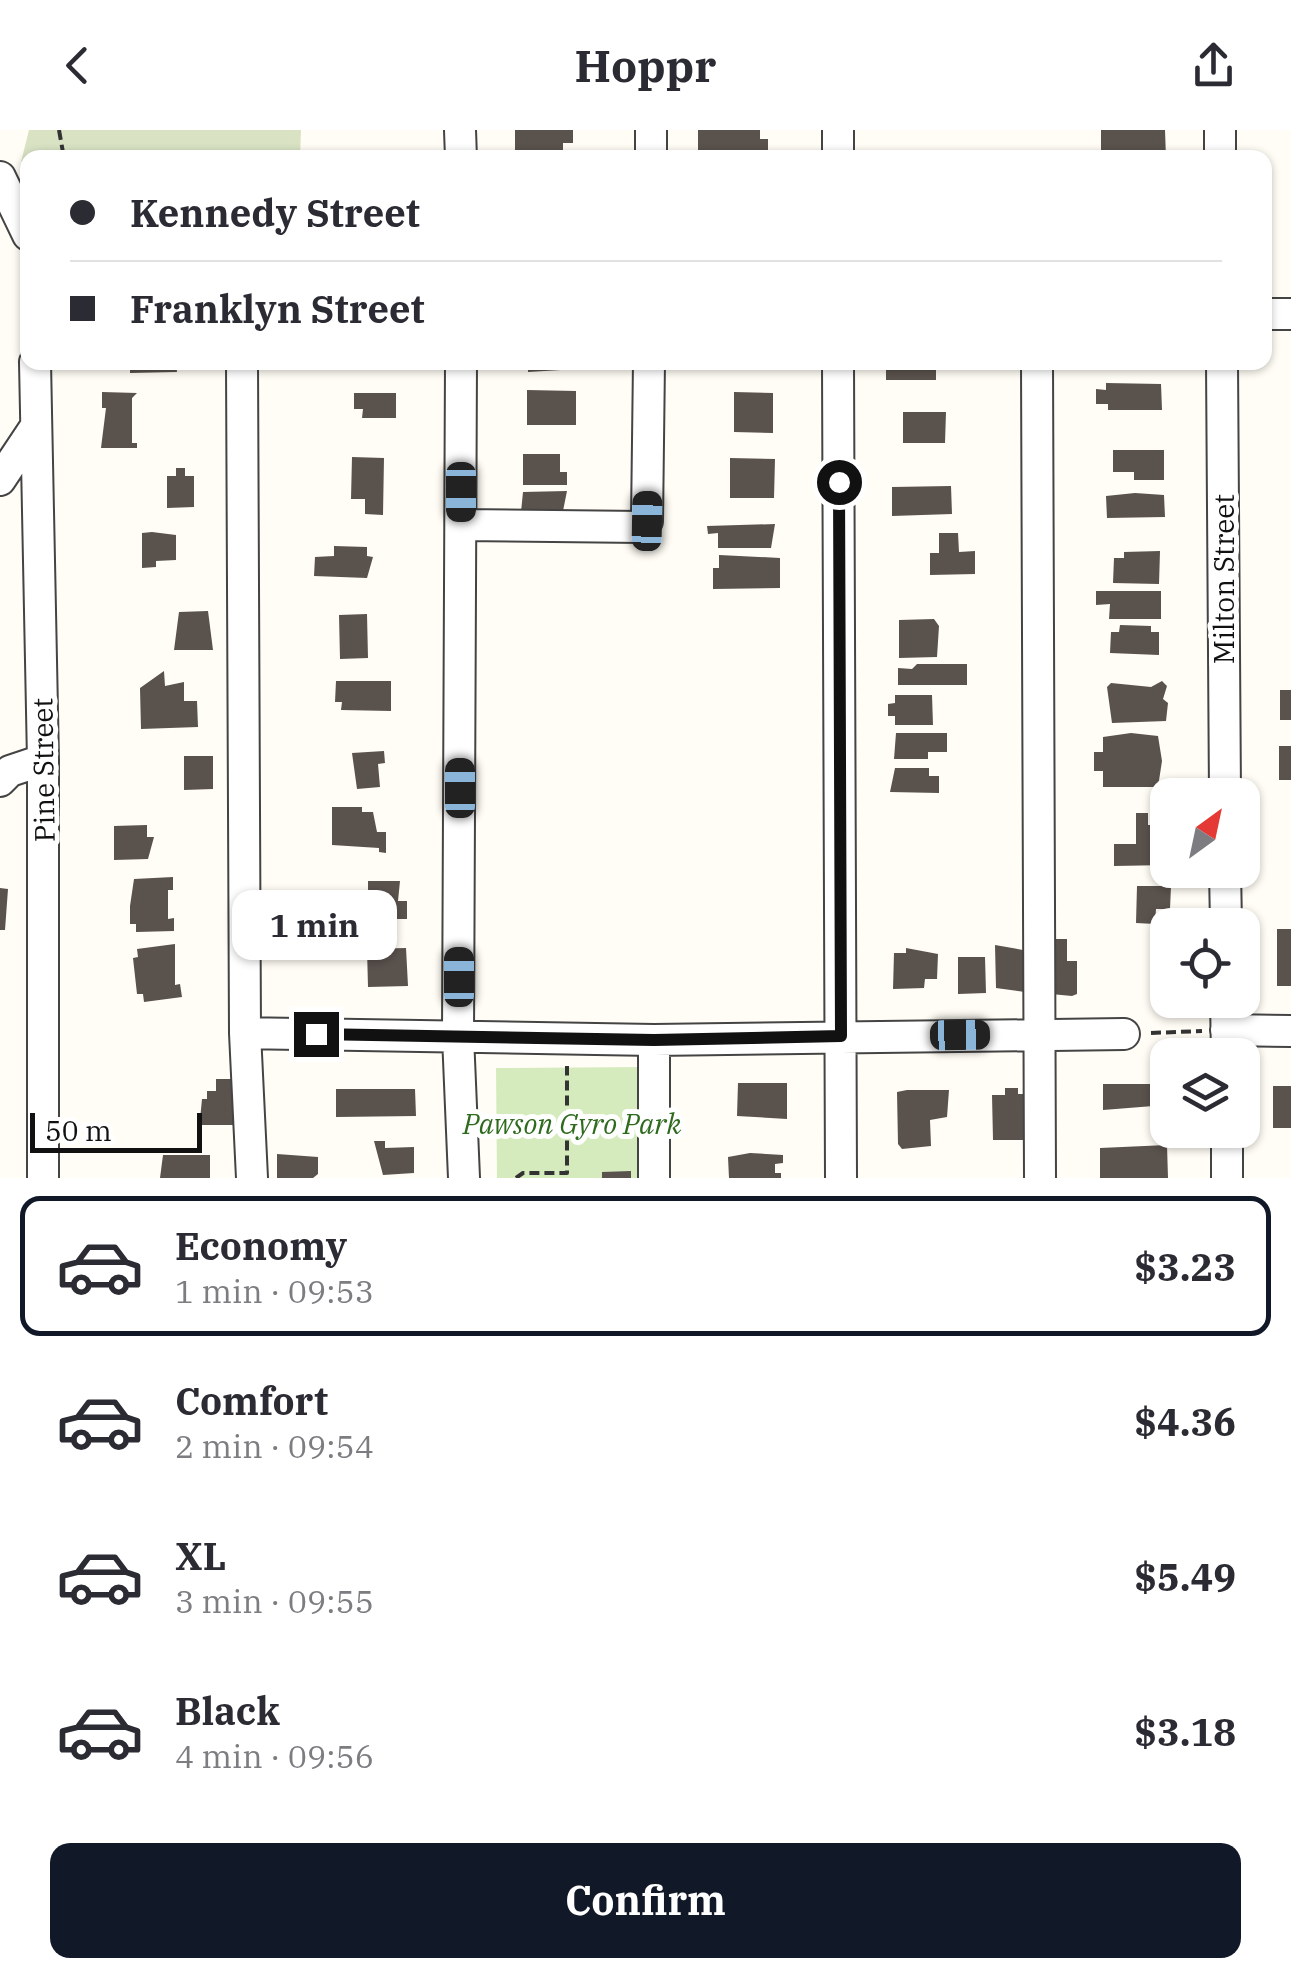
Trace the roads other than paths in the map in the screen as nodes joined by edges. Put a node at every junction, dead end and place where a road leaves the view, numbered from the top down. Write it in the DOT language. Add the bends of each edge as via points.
graph roads {
  1 [pos="0,176"];
  2 [pos="20,217"];
  3 [pos="35,370"];
  4 [pos="242,370"];
  5 [pos="461,370"];
  6 [pos="649,370"];
  7 [pos="838,370"];
  8 [pos="1037,370"];
  9 [pos="1222,370"];
  10 [pos="36,426"];
  11 [pos="0,480"];
  12 [pos="461,525"];
  13 [pos="43,760"];
  14 [pos="1225,778"];
  15 [pos="0,782"];
  16 [pos="1226,1028"];
  17 [pos="1291,1031"];
  18 [pos="245,1033"];
  19 [pos="1039,1034"];
  20 [pos="1124,1034"];
  21 [pos="458,1036"];
  22 [pos="841,1036"];
  23 [pos="654,1040"];
  24 [pos="1227,1148"];
  25 [pos="44,1178"];
  26 [pos="252,1178"];
  27 [pos="464,1178"];
  28 [pos="654,1178"];
  29 [pos="841,1178"];
  30 [pos="1040,1178"];
  31 [pos="1228,1178"];
  1 -- 2 [label="street"];
  3 -- 10 [label="street, Pine Street"];
  4 -- 18 [label="street"];
  5 -- 12 [label="street"];
  6 -- 12 [label="street" via="642,528"];
  7 -- 22 [label="street"];
  8 -- 19 [label="street"];
  9 -- 14 [label="street, Milton Street"];
  10 -- 11 [label="street"];
  10 -- 13 [label="street, Pine Street"];
  12 -- 21 [label="street"];
  13 -- 15 [label="street"];
  13 -- 25 [label="street, Pine Street"];
  16 -- 17 [label="street"];
  18 -- 21 [label="street"];
  18 -- 26 [label="street"];
  19 -- 20 [label="street"];
  19 -- 22 [label="street"];
  19 -- 30 [label="street"];
  21 -- 23 [label="street"];
  21 -- 27 [label="street"];
  22 -- 23 [label="street"];
  22 -- 29 [label="street"];
  23 -- 28 [label="street"];
  24 -- 31 [label="street"];
}
